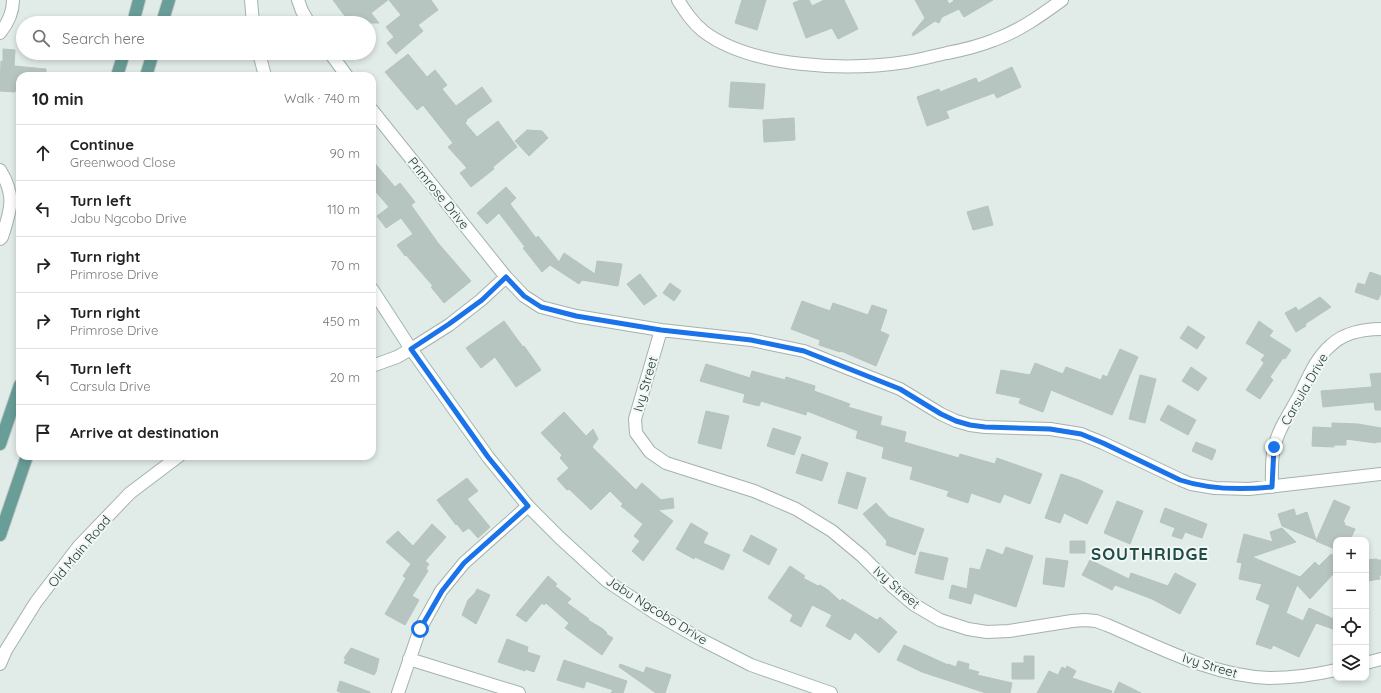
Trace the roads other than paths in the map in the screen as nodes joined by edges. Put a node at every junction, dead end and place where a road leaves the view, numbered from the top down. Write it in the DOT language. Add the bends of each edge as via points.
graph roads {
  1 [pos="13,0"];
  2 [pos="139,0"];
  3 [pos="169,0"];
  4 [pos="252,0"];
  5 [pos="298,0"];
  6 [pos="678,0"];
  7 [pos="1062,0"];
  8 [pos="135,16"];
  9 [pos="164,16"];
  10 [pos="253,16"];
  11 [pos="305,16"];
  12 [pos="0,33"];
  13 [pos="122,60"];
  14 [pos="151,60"];
  15 [pos="261,60"];
  16 [pos="335,60"];
  17 [pos="118,72"];
  18 [pos="147,72"];
  19 [pos="264,72"];
  20 [pos="344,72"];
  21 [pos="376,115"];
  22 [pos="0,170"];
  23 [pos="0,239"];
  24 [pos="506,277"];
  25 [pos="376,295"];
  26 [pos="1381,329"];
  27 [pos="661,330"];
  28 [pos="411,349"];
  29 [pos="376,365"];
  30 [pos="16,397"];
  31 [pos="0,444"];
  32 [pos="26,460"];
  33 [pos="174,460"];
  34 [pos="1381,474"];
  35 [pos="1272,487"];
  36 [pos="528,506"];
  37 [pos="0,535"];
  38 [pos="409,659"];
  39 [pos="1381,659"];
  40 [pos="1369,662"];
  41 [pos="0,664"];
  42 [pos="1333,671"];
  43 [pos="398,693"];
  44 [pos="518,693"];
  45 [pos="831,693"];
  1 -- 12 [label="street" via="9,22"];
  2 -- 8 [label="main road"];
  3 -- 9 [label="main road"];
  4 -- 10 [label="street"];
  5 -- 11 [label="street"];
  6 -- 7 [label="street" via="689,17 702,30 719,41 764,57 812,65 905,62 968,48 993,41 1017,30"];
  13 -- 17 [label="main road"];
  14 -- 18 [label="main road"];
  15 -- 19 [label="street"];
  16 -- 20 [label="street"];
  21 -- 24 [label="street, Primrose Drive"];
  22 -- 23 [label="street" via="6,179 11,199"];
  24 -- 27 [label="street, Primrose Drive" via="524,296 541,307 576,316"];
  24 -- 28 [label="street" via="482,300"];
  25 -- 28 [label="street, Jabu Ngcobo Drive"];
  26 -- 35 [label="street, Carsula Drive" via="1348,335 1336,341 1324,352 1276,439"];
  27 -- 35 [label="street, Primrose Drive" via="751,340 804,351 900,389 956,421 985,427 1050,429 1081,434 1191,484 1249,489"];
  27 -- 42 [label="street, Ivy Street" via="635,419 636,433 650,452 666,463 754,491 796,509 832,531 913,604 940,620 987,632 1009,632 1072,621 1096,621 1218,670 1264,677 1288,677"];
  28 -- 29 [label="street" via="398,357"];
  28 -- 36 [label="street, Jabu Ngcobo Drive" via="488,457"];
  30 -- 31 [label="main road"];
  32 -- 37 [label="main road"];
  33 -- 41 [label="street, Old Main Road" via="130,493 79,546 36,602"];
  34 -- 35 [label="street, Primrose Drive"];
  36 -- 38 [label="street" via="464,563 442,591 420,629"];
  36 -- 45 [label="street, Jabu Ngcobo Drive" via="607,581 655,613 751,665"];
  38 -- 43 [label="street"];
  38 -- 44 [label="street"];
  39 -- 40 [label="street"];
}
